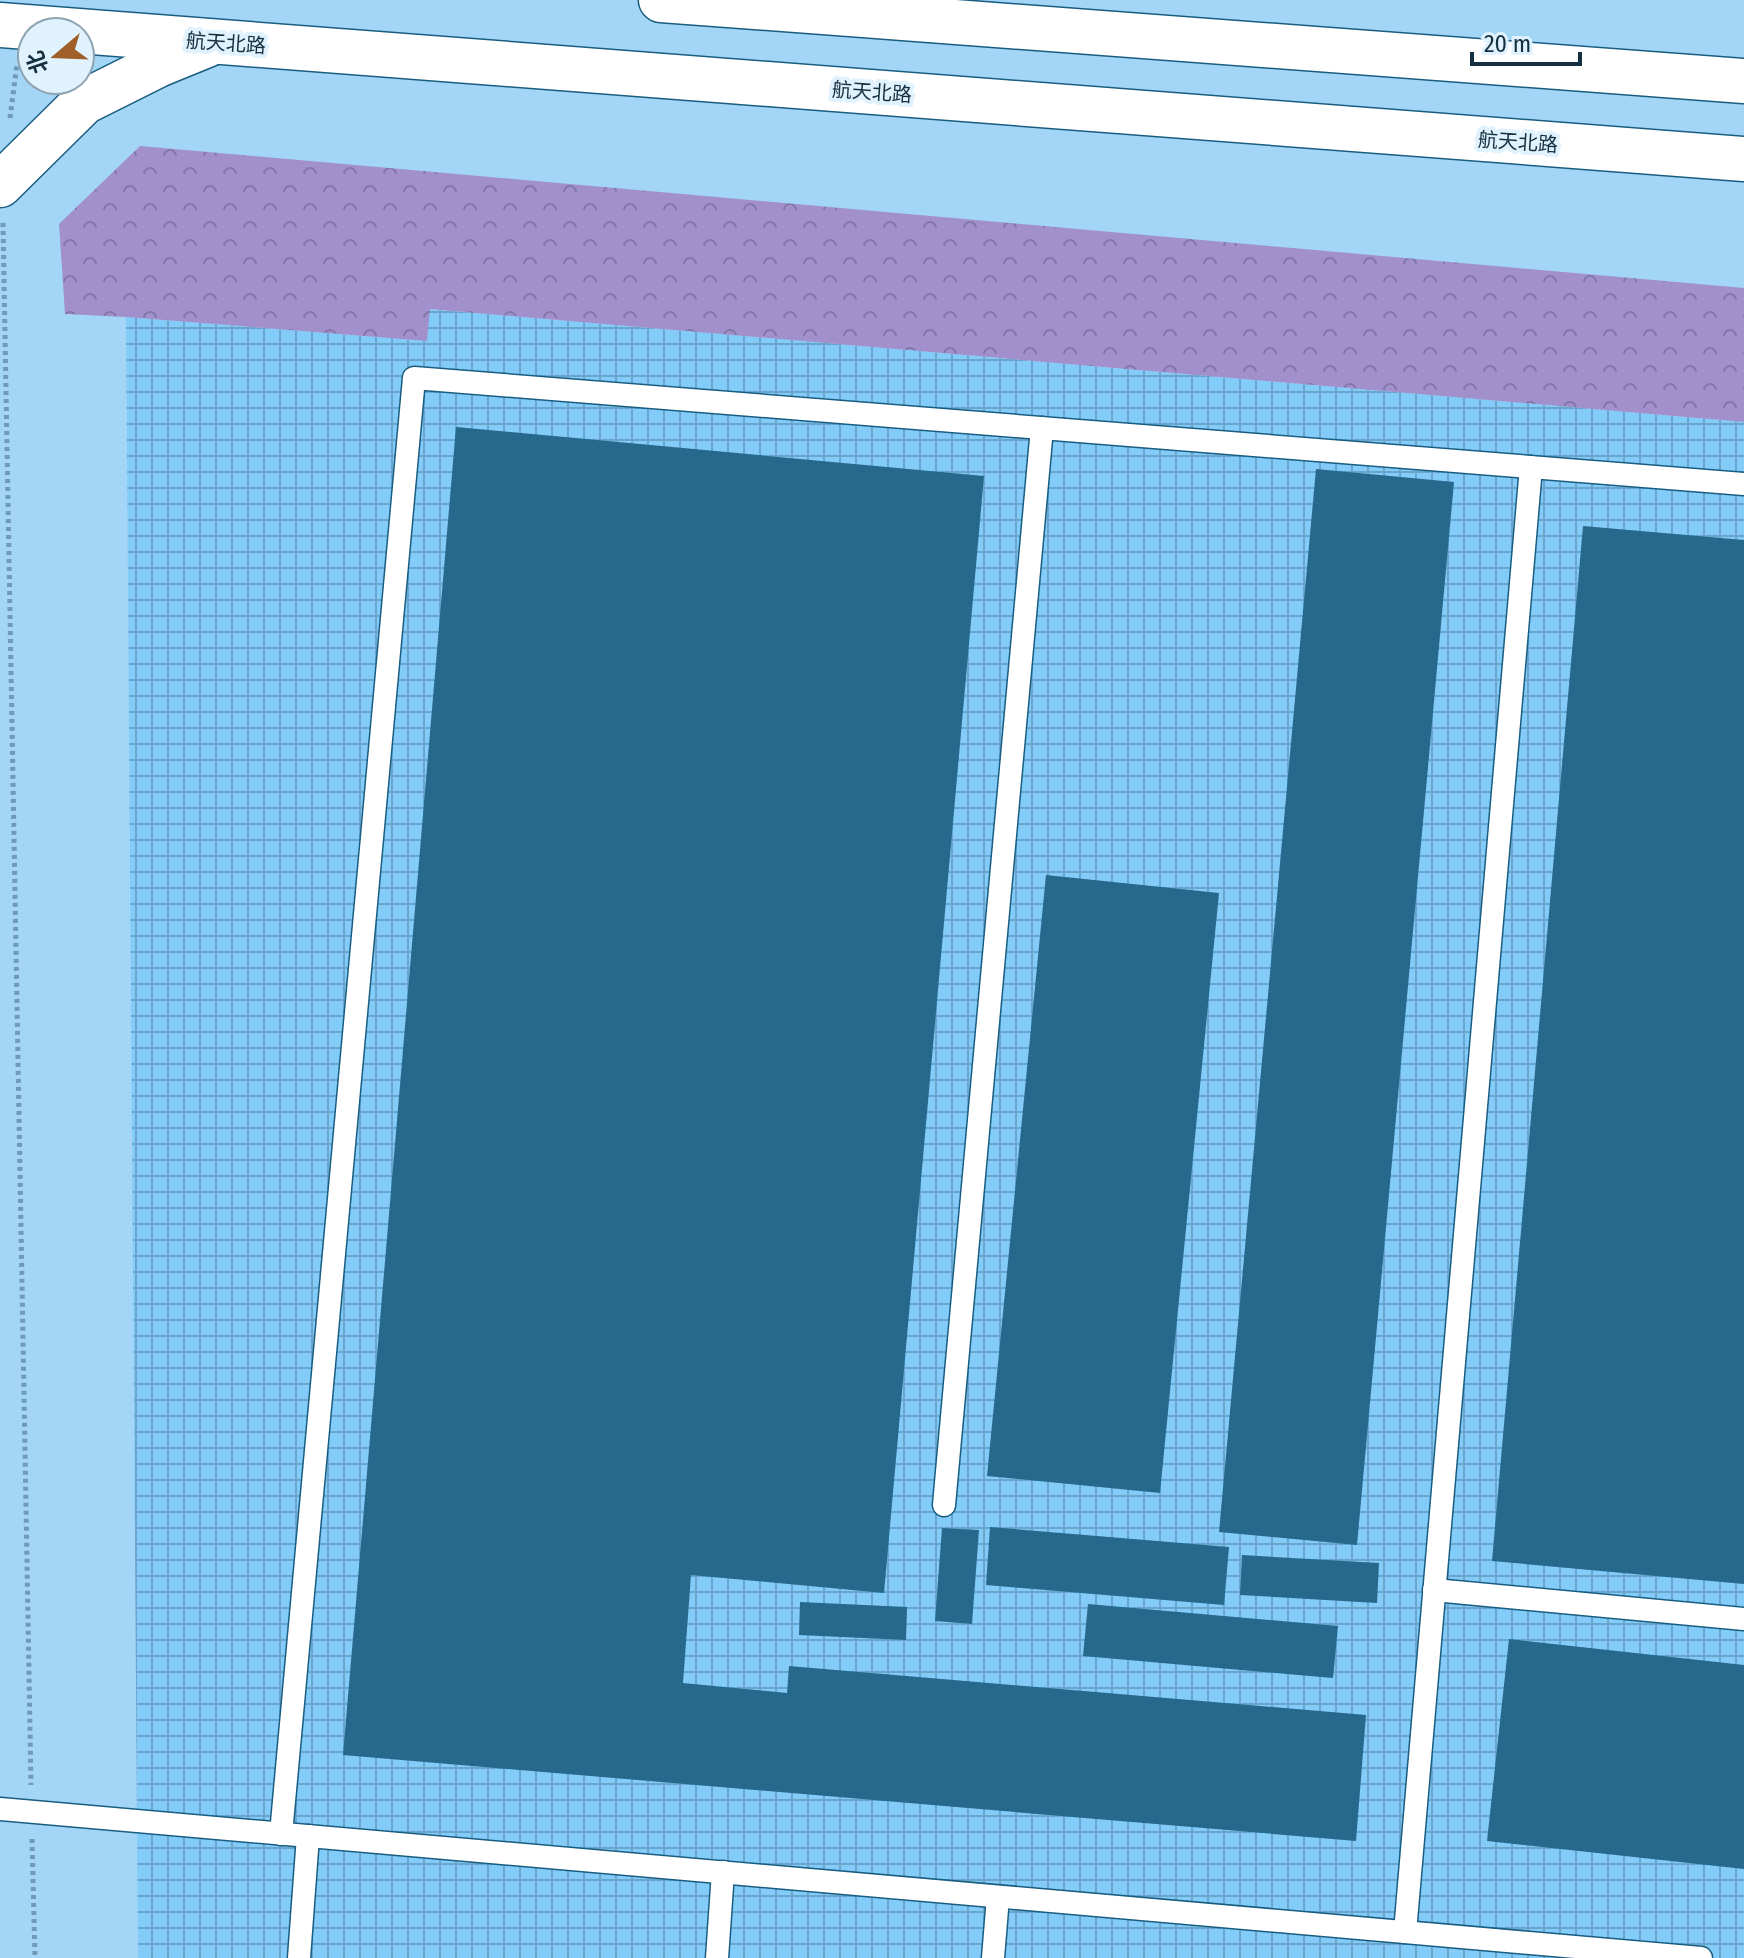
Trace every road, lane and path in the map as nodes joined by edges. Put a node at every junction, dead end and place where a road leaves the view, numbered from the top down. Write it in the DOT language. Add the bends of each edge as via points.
graph roads {
  1 [pos="661,0"];
  2 [pos="11,26"];
  3 [pos="214,42"];
  4 [pos="1744,81"];
  5 [pos="10,120"];
  6 [pos="1744,159"];
  7 [pos="1,183"];
  8 [pos="1042,428"];
  9 [pos="1531,467"];
  10 [pos="1744,484"];
  11 [pos="944,1505"];
  12 [pos="1434,1590"];
  13 [pos="1744,1619"];
  14 [pos="0,1809"];
  15 [pos="32,1812"];
  16 [pos="281,1834"];
  17 [pos="308,1836"];
  18 [pos="723,1872"];
  19 [pos="998,1897"];
  20 [pos="1405,1932"];
  21 [pos="1512,1950"];
  22 [pos="35,1958"];
  23 [pos="299,1958"];
  24 [pos="717,1958"];
  25 [pos="993,1958"];
  26 [pos="1701,1958"];
  1 -- 4 [label="main road"];
  2 -- 3 [label="main road, 航天北路"];
  2 -- 5 [label="path"];
  3 -- 6 [label="main road, 航天北路"];
  3 -- 7 [label="main road" via="84,102"];
  7 -- 15 [label="path"];
  8 -- 9 [label="lane"];
  8 -- 11 [label="lane"];
  8 -- 16 [label="lane" via="414,378"];
  9 -- 10 [label="lane"];
  9 -- 12 [label="lane"];
  12 -- 13 [label="lane"];
  12 -- 20 [label="lane"];
  14 -- 15 [label="lane"];
  15 -- 16 [label="lane"];
  15 -- 22 [label="path"];
  16 -- 17 [label="lane"];
  17 -- 18 [label="lane"];
  17 -- 23 [label="lane"];
  18 -- 19 [label="lane"];
  18 -- 24 [label="lane"];
  19 -- 20 [label="lane"];
  19 -- 25 [label="lane"];
  20 -- 21 [label="lane"];
  21 -- 26 [label="lane"];
}
